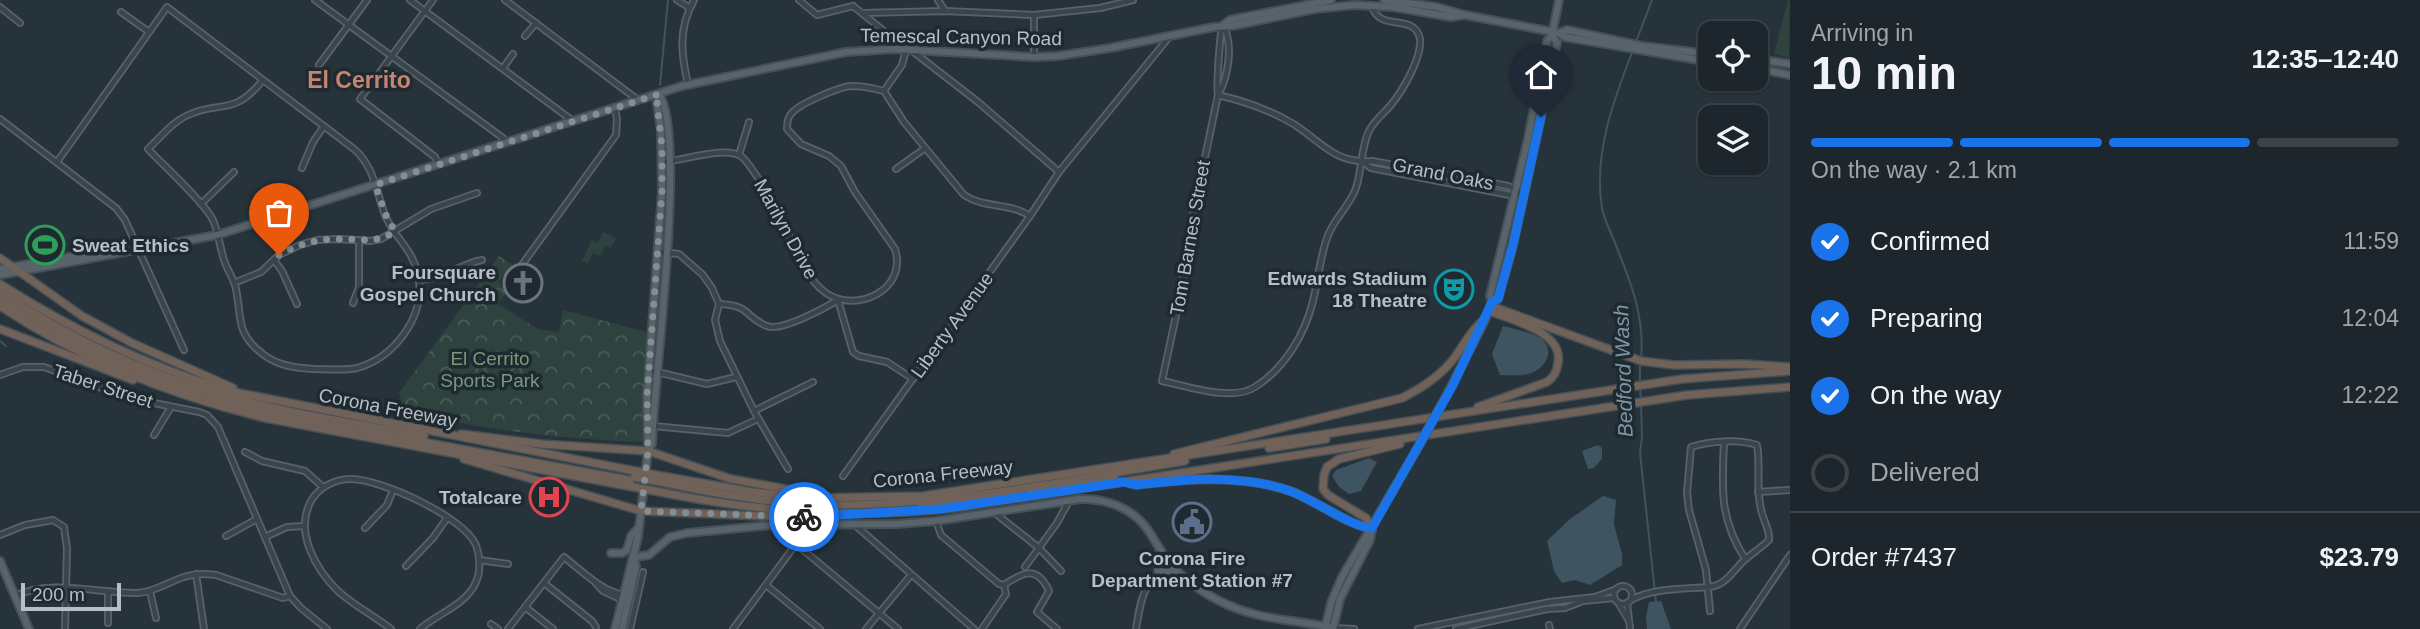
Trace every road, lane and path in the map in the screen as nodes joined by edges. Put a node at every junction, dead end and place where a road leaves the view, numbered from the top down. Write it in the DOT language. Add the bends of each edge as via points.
graph roads {
  1 [pos="315,0"];
  2 [pos="367,0"];
  3 [pos="410,0"];
  4 [pos="433,0"];
  5 [pos="505,0"];
  6 [pos="677,0"];
  7 [pos="694,0"];
  8 [pos="799,0"];
  9 [pos="857,0"];
  10 [pos="938,0"];
  11 [pos="1096,0"];
  12 [pos="1133,0"];
  13 [pos="1331,0"];
  14 [pos="1384,0"];
  15 [pos="1559,0"];
  16 [pos="1397,2"];
  17 [pos="853,6"];
  18 [pos="1372,6"];
  19 [pos="0,7"];
  20 [pos="690,8"];
  21 [pos="1100,8"];
  22 [pos="424,11"];
  23 [pos="945,11"];
  24 [pos="121,12"];
  25 [pos="863,13"];
  26 [pos="1034,15"];
  27 [pos="1465,15"];
  28 [pos="20,23"];
  29 [pos="536,23"];
  30 [pos="348,24"];
  31 [pos="1222,26"];
  32 [pos="149,32"];
  33 [pos="1554,33"];
  34 [pos="1171,35"];
  35 [pos="524,36"];
  36 [pos="1641,48"];
  37 [pos="894,49"];
  38 [pos="909,50"];
  39 [pos="1698,53"];
  40 [pos="513,54"];
  41 [pos="391,56"];
  42 [pos="1034,57"];
  43 [pos="1698,60"];
  44 [pos="1768,61"];
  45 [pos="1790,64"];
  46 [pos="319,65"];
  47 [pos="503,68"];
  48 [pos="1768,71"];
  49 [pos="1790,75"];
  50 [pos="263,80"];
  51 [pos="688,85"];
  52 [pos="884,91"];
  53 [pos="659,94"];
  54 [pos="1218,95"];
  55 [pos="638,100"];
  56 [pos="615,108"];
  57 [pos="0,119"];
  58 [pos="573,121"];
  59 [pos="749,122"];
  60 [pos="324,127"];
  61 [pos="506,143"];
  62 [pos="924,149"];
  63 [pos="739,155"];
  64 [pos="57,162"];
  65 [pos="666,162"];
  66 [pos="1362,162"];
  67 [pos="438,165"];
  68 [pos="302,168"];
  69 [pos="896,169"];
  70 [pos="234,172"];
  71 [pos="1059,172"];
  72 [pos="375,185"];
  73 [pos="1515,192"];
  74 [pos="477,193"];
  75 [pos="1524,193"];
  76 [pos="201,204"];
  77 [pos="1030,216"];
  78 [pos="395,231"];
  79 [pos="217,235"];
  80 [pos="359,240"];
  81 [pos="139,249"];
  82 [pos="662,252"];
  83 [pos="66,257"];
  84 [pos="88,257"];
  85 [pos="0,258"];
  86 [pos="274,260"];
  87 [pos="482,260"];
  88 [pos="52,266"];
  89 [pos="0,269"];
  90 [pos="15,269"];
  91 [pos="0,275"];
  92 [pos="419,280"];
  93 [pos="234,283"];
  94 [pos="0,284"];
  95 [pos="508,284"];
  96 [pos="0,292"];
  97 [pos="0,300"];
  98 [pos="838,300"];
  99 [pos="353,303"];
  100 [pos="297,304"];
  101 [pos="719,304"];
  102 [pos="0,306"];
  103 [pos="1489,309"];
  104 [pos="0,329"];
  105 [pos="184,350"];
  106 [pos="1790,369"];
  107 [pos="653,371"];
  108 [pos="0,375"];
  109 [pos="737,377"];
  110 [pos="914,379"];
  111 [pos="147,382"];
  112 [pos="813,382"];
  113 [pos="1790,387"];
  114 [pos="238,393"];
  115 [pos="1599,393"];
  116 [pos="171,407"];
  117 [pos="754,411"];
  118 [pos="1446,416"];
  119 [pos="758,419"];
  120 [pos="653,426"];
  121 [pos="403,427"];
  122 [pos="1463,429"];
  123 [pos="154,435"];
  124 [pos="1724,442"];
  125 [pos="398,443"];
  126 [pos="648,451"];
  127 [pos="245,452"];
  128 [pos="501,457"];
  129 [pos="1244,463"];
  130 [pos="1129,465"];
  131 [pos="788,470"];
  132 [pos="574,476"];
  133 [pos="843,476"];
  134 [pos="634,478"];
  135 [pos="656,482"];
  136 [pos="1124,482"];
  137 [pos="323,487"];
  138 [pos="393,490"];
  139 [pos="1790,490"];
  140 [pos="1758,492"];
  141 [pos="827,498"];
  142 [pos="1069,500"];
  143 [pos="641,511"];
  144 [pos="994,512"];
  145 [pos="839,515"];
  146 [pos="447,518"];
  147 [pos="257,519"];
  148 [pos="936,521"];
  149 [pos="802,524"];
  150 [pos="640,525"];
  151 [pos="854,525"];
  152 [pos="303,526"];
  153 [pos="365,528"];
  154 [pos="1372,528"];
  155 [pos="0,535"];
  156 [pos="226,536"];
  157 [pos="265,537"];
  158 [pos="796,544"];
  159 [pos="1039,548"];
  160 [pos="1159,552"];
  161 [pos="1790,555"];
  162 [pos="634,557"];
  163 [pos="1745,559"];
  164 [pos="479,560"];
  165 [pos="0,561"];
  166 [pos="1170,563"];
  167 [pos="508,564"];
  168 [pos="406,566"];
  169 [pos="1025,567"];
  170 [pos="629,568"];
  171 [pos="1061,571"];
  172 [pos="643,572"];
  173 [pos="1158,572"];
  174 [pos="196,574"];
  175 [pos="911,575"];
  176 [pos="1182,575"];
  177 [pos="544,583"];
  178 [pos="766,585"];
  179 [pos="1004,585"];
  180 [pos="1708,587"];
  181 [pos="64,589"];
  182 [pos="1615,590"];
  183 [pos="108,591"];
  184 [pos="150,591"];
  185 [pos="1631,591"];
  186 [pos="1644,594"];
  187 [pos="15,596"];
  188 [pos="290,596"];
  189 [pos="626,598"];
  190 [pos="1616,600"];
  191 [pos="1629,601"];
  192 [pos="525,607"];
  193 [pos="1710,611"];
  194 [pos="879,614"];
  195 [pos="156,618"];
  196 [pos="1629,621"];
  197 [pos="108,623"];
  198 [pos="491,624"];
  199 [pos="596,627"];
  200 [pos="736,628"];
  201 [pos="1330,628"];
  202 [pos="29,629"];
  203 [pos="65,629"];
  204 [pos="204,629"];
  205 [pos="327,629"];
  206 [pos="391,629"];
  207 [pos="420,629"];
  208 [pos="498,629"];
  209 [pos="508,629"];
  210 [pos="553,629"];
  211 [pos="615,629"];
  212 [pos="622,629"];
  213 [pos="630,629"];
  214 [pos="820,629"];
  215 [pos="866,629"];
  216 [pos="898,629"];
  217 [pos="974,629"];
  218 [pos="982,629"];
  219 [pos="1057,629"];
  220 [pos="1136,629"];
  221 [pos="1354,629"];
  222 [pos="1418,629"];
  223 [pos="1456,629"];
  224 [pos="1630,629"];
  225 [pos="1740,629"];
  1 -- 30 [label="street"];
  2 -- 30 [label="street"];
  3 -- 22 [label="street"];
  4 -- 22 [label="street"];
  5 -- 29 [label="street"];
  6 -- 20 [label="street"];
  7 -- 20 [label="street"];
  8 -- 17 [label="street" via="817,15"];
  9 -- 17 [label="street"];
  10 -- 23 [label="street"];
  11 -- 21 [label="street"];
  12 -- 21 [label="street"];
  13 -- 31 [label="main road, Temescal Canyon Road" via="1230,20"];
  14 -- 16 [label="main road, Temescal Canyon Road"];
  15 -- 33 [label="main road"];
  16 -- 18 [label="main road"];
  16 -- 27 [label="main road, Temescal Canyon Road"];
  17 -- 25 [label="street"];
  18 -- 27 [label="main road, Temescal Canyon Road"];
  18 -- 31 [label="main road, Temescal Canyon Road" via="1327,7"];
  18 -- 66 [label="street" via="1379,18 1410,26 1420,41 1401,91 1370,130"];
  19 -- 28 [label="street"];
  20 -- 51 [label="street" via="681,43"];
  21 -- 26 [label="street"];
  22 -- 41 [label="street"];
  22 -- 47 [label="street"];
  23 -- 25 [label="street"];
  23 -- 26 [label="street"];
  24 -- 32 [label="street"];
  25 -- 37 [label="street" via="890,35"];
  26 -- 42 [label="street"];
  27 -- 33 [label="main road, Temescal Canyon Road"];
  29 -- 35 [label="street"];
  29 -- 55 [label="street"];
  30 -- 41 [label="street"];
  30 -- 46 [label="street"];
  31 -- 34 [label="main road, Temescal Canyon Road"];
  31 -- 54 [label="street, Tom Barnes Street" via="1228,47"];
  32 -- 50 [label="street" via="167,7"];
  32 -- 64 [label="street"];
  33 -- 36 [label="main road, Temescal Canyon Road"];
  33 -- 73 [label="main road" via="1547,41"];
  33 -- 75 [label="main road" via="1557,43"];
  34 -- 42 [label="main road, Temescal Canyon Road"];
  34 -- 71 [label="street, Liberty Avenue"];
  36 -- 39 [label="main road, Temescal Canyon Road"];
  36 -- 43 [label="main road, Temescal Canyon Road"];
  37 -- 38 [label="main road, Temescal Canyon Road"];
  37 -- 51 [label="main road, Temescal Canyon Road" via="846,52"];
  38 -- 42 [label="main road, Temescal Canyon Road"];
  38 -- 52 [label="street"];
  38 -- 71 [label="street"];
  40 -- 47 [label="street"];
  41 -- 61 [label="street"];
  41 -- 67 [label="street" via="360,99 435,157"];
  44 -- 45 [label="main road"];
  47 -- 58 [label="street"];
  48 -- 49 [label="main road"];
  50 -- 60 [label="street"];
  50 -- 76 [label="street" via="243,102 182,118 148,149"];
  51 -- 53 [label="main road, Temescal Canyon Road"];
  52 -- 62 [label="street"];
  52 -- 98 [label="street" via="848,86 798,107 788,116 791,135 841,166 898,259 896,277 882,290 861,300"];
  53 -- 55 [label="main road, Temescal Canyon Road"];
  53 -- 65 [label="main road" via="665,104"];
  54 -- 66 [label="street, Grand Oaks" via="1259,107 1298,127 1326,150"];
  54 -- 66 [label="street, Tom Barnes Street" via="1162,381 1235,394 1252,390 1273,373 1307,322 1327,239 1354,192"];
  55 -- 56 [label="main road, Temescal Canyon Road"];
  56 -- 58 [label="main road, Temescal Canyon Road"];
  56 -- 95 [label="street" via="615,135"];
  57 -- 64 [label="street"];
  58 -- 61 [label="main road, Temescal Canyon Road"];
  59 -- 63 [label="street"];
  60 -- 68 [label="street"];
  60 -- 72 [label="street" via="364,158"];
  61 -- 67 [label="main road, Temescal Canyon Road"];
  62 -- 69 [label="street"];
  62 -- 77 [label="street" via="973,201 1015,208"];
  63 -- 65 [label="street" via="717,153"];
  63 -- 98 [label="street, Marilyn Drive" via="775,205 810,277"];
  64 -- 81 [label="street" via="116,208"];
  65 -- 82 [label="main road"];
  66 -- 73 [label="street, Grand Oaks" via="1373,168"];
  67 -- 72 [label="main road, Temescal Canyon Road"];
  70 -- 76 [label="street"];
  71 -- 77 [label="street, Liberty Avenue"];
  72 -- 78 [label="street"];
  72 -- 79 [label="main road, Temescal Canyon Road"];
  73 -- 75 [label="street, Grand Oaks"];
  73 -- 103 [label="main road"];
  74 -- 78 [label="street" via="431,209"];
  75 -- 103 [label="main road" via="1503,285"];
  76 -- 79 [label="street"];
  77 -- 110 [label="street, Liberty Avenue"];
  78 -- 80 [label="street" via="381,239"];
  78 -- 92 [label="street" via="409,248"];
  79 -- 81 [label="main road, Temescal Canyon Road"];
  79 -- 93 [label="street"];
  80 -- 86 [label="street" via="317,240"];
  80 -- 99 [label="street" via="359,287"];
  81 -- 84 [label="main road, Temescal Canyon Road"];
  81 -- 105 [label="street"];
  82 -- 101 [label="street" via="679,254 697,269"];
  82 -- 107 [label="main road"];
  83 -- 84 [label="main road"];
  83 -- 88 [label="main road"];
  83 -- 90 [label="main road"];
  84 -- 88 [label="main road"];
  85 -- 90 [label="highway"];
  86 -- 93 [label="street" via="261,272"];
  86 -- 100 [label="street"];
  87 -- 92 [label="street" via="461,265 438,279"];
  88 -- 90 [label="main road"];
  89 -- 90 [label="main road"];
  90 -- 91 [label="main road"];
  90 -- 114 [label="highway" via="82,316"];
  92 -- 93 [label="street" via="411,323 397,344 367,364 338,370 295,368 262,353 245,334"];
  94 -- 114 [label="highway, Corona Freeway" via="108,346"];
  96 -- 134 [label="highway" via="114,355 216,394"];
  97 -- 128 [label="highway" via="107,359 197,394 283,416"];
  98 -- 101 [label="street" via="780,328 767,326 738,305"];
  98 -- 110 [label="street" via="853,352 887,362"];
  101 -- 109 [label="street" via="717,330"];
  102 -- 111 [label="highway, Corona Freeway" via="69,347"];
  103 -- 106 [label="highway" via="1628,358 1674,365"];
  103 -- 118 [label="highway" via="1549,337 1559,353 1556,373 1528,390"];
  103 -- 130 [label="highway" via="1439,375 1402,398"];
  103 -- 154 [label="main road, bridge"];
  104 -- 111 [label="highway" via="130,380"];
  106 -- 115 [label="highway, Corona Freeway"];
  107 -- 109 [label="street" via="707,384"];
  107 -- 120 [label="main road"];
  107 -- 126 [label="main road"];
  108 -- 116 [label="street, Taber Street" via="23,367 44,367 128,398"];
  109 -- 117 [label="street"];
  110 -- 133 [label="street, Liberty Avenue"];
  111 -- 125 [label="highway, Corona Freeway" via="265,418"];
  112 -- 117 [label="street"];
  113 -- 122 [label="highway, Corona Freeway" via="1720,391"];
  114 -- 121 [label="highway, Corona Freeway"];
  115 -- 118 [label="highway, Corona Freeway"];
  115 -- 135 [label="highway" via="923,501 795,503"];
  116 -- 123 [label="street"];
  116 -- 147 [label="street, Taber Street" via="207,415 218,427"];
  117 -- 119 [label="street"];
  118 -- 130 [label="highway, Corona Freeway"];
  119 -- 120 [label="street" via="728,433"];
  119 -- 131 [label="street"];
  120 -- 126 [label="main road"];
  121 -- 126 [label="highway"];
  121 -- 134 [label="highway, Corona Freeway"];
  122 -- 129 [label="highway, Corona Freeway"];
  122 -- 154 [label="highway" via="1339,459 1327,467 1323,489 1366,518"];
  124 -- 140 [label="street" via="1758,445"];
  124 -- 163 [label="street" via="1723,507"];
  124 -- 180 [label="street" via="1691,447 1688,501"];
  125 -- 132 [label="highway, Corona Freeway"];
  125 -- 143 [label="highway"];
  126 -- 141 [label="highway" via="731,480"];
  126 -- 143 [label="main road"];
  127 -- 137 [label="street" via="305,471"];
  128 -- 132 [label="highway"];
  128 -- 134 [label="highway"];
  129 -- 135 [label="highway" via="891,508 763,504"];
  129 -- 136 [label="highway, Corona Freeway"];
  130 -- 141 [label="highway, Corona Freeway" via="923,496"];
  132 -- 134 [label="highway, Corona Freeway"];
  134 -- 135 [label="highway, Corona Freeway, bridge"];
  134 -- 135 [label="highway, Corona Freeway, bridge"];
  135 -- 141 [label="highway, Corona Freeway"];
  135 -- 145 [label="highway, Corona Freeway" via="715,503"];
  136 -- 145 [label="highway, Corona Freeway" via="940,509"];
  136 -- 154 [label="highway" via="1238,480 1267,485"];
  137 -- 138 [label="street" via="350,479"];
  137 -- 152 [label="street" via="311,500"];
  138 -- 146 [label="street"];
  138 -- 153 [label="street" via="387,505"];
  139 -- 140 [label="street"];
  140 -- 163 [label="street" via="1769,540"];
  142 -- 144 [label="main road"];
  142 -- 159 [label="street"];
  142 -- 160 [label="main road" via="1100,499 1126,510 1149,531"];
  143 -- 145 [label="highway"];
  143 -- 150 [label="main road"];
  144 -- 148 [label="main road"];
  144 -- 159 [label="street"];
  146 -- 164 [label="street" via="466,532"];
  146 -- 168 [label="street"];
  147 -- 156 [label="street"];
  147 -- 157 [label="street"];
  148 -- 151 [label="main road"];
  148 -- 179 [label="street" via="942,535"];
  149 -- 151 [label="main road"];
  149 -- 158 [label="street"];
  149 -- 162 [label="main road" via="679,534 649,555"];
  150 -- 162 [label="main road"];
  150 -- 170 [label="main road" via="627,550 611,553 627,559"];
  151 -- 175 [label="street"];
  152 -- 157 [label="street"];
  152 -- 206 [label="street" via="329,581"];
  154 -- 201 [label="main road" via="1337,588"];
  155 -- 181 [label="street" via="25,524 59,521 67,549"];
  157 -- 188 [label="street"];
  158 -- 178 [label="street"];
  158 -- 194 [label="street"];
  159 -- 169 [label="street"];
  159 -- 171 [label="street"];
  160 -- 166 [label="main road"];
  160 -- 173 [label="main road"];
  161 -- 225 [label="street"];
  162 -- 170 [label="main road"];
  162 -- 189 [label="main road" via="636,566"];
  163 -- 180 [label="street" via="1723,583"];
  164 -- 167 [label="street"];
  164 -- 207 [label="street" via="476,581 464,600"];
  165 -- 187 [label="main road"];
  166 -- 173 [label="street"];
  166 -- 176 [label="main road"];
  170 -- 189 [label="main road"];
  172 -- 213 [label="street"];
  173 -- 176 [label="main road"];
  173 -- 220 [label="street" via="1143,591"];
  174 -- 184 [label="street"];
  174 -- 188 [label="street" via="216,575 283,598"];
  174 -- 204 [label="street"];
  175 -- 194 [label="street"];
  175 -- 217 [label="street"];
  176 -- 201 [label="main road" via="1208,595 1246,612"];
  177 -- 189 [label="street" via="564,557 603,591"];
  177 -- 192 [label="street"];
  177 -- 199 [label="street"];
  178 -- 200 [label="street"];
  178 -- 214 [label="street"];
  179 -- 218 [label="street" via="1006,594"];
  179 -- 219 [label="street" via="1021,573 1042,579 1049,591 1037,612"];
  180 -- 186 [label="street"];
  180 -- 193 [label="street"];
  181 -- 183 [label="street"];
  181 -- 187 [label="street" via="32,589"];
  181 -- 203 [label="street"];
  182 -- 185 [label="street" via="1625,585"];
  182 -- 190 [label="street"];
  182 -- 222 [label="street"];
  183 -- 184 [label="street"];
  183 -- 197 [label="street"];
  184 -- 195 [label="street"];
  185 -- 186 [label="street"];
  185 -- 191 [label="street"];
  186 -- 191 [label="street"];
  187 -- 202 [label="main road"];
  188 -- 205 [label="street"];
  189 -- 211 [label="main road"];
  189 -- 212 [label="main road"];
  190 -- 191 [label="street"];
  190 -- 196 [label="street"];
  190 -- 223 [label="street" via="1583,601"];
  191 -- 196 [label="street"];
  192 -- 209 [label="street"];
  192 -- 210 [label="street"];
  194 -- 215 [label="street"];
  194 -- 216 [label="street"];
  196 -- 224 [label="street"];
  198 -- 208 [label="street"];
  201 -- 221 [label="street"];
}
